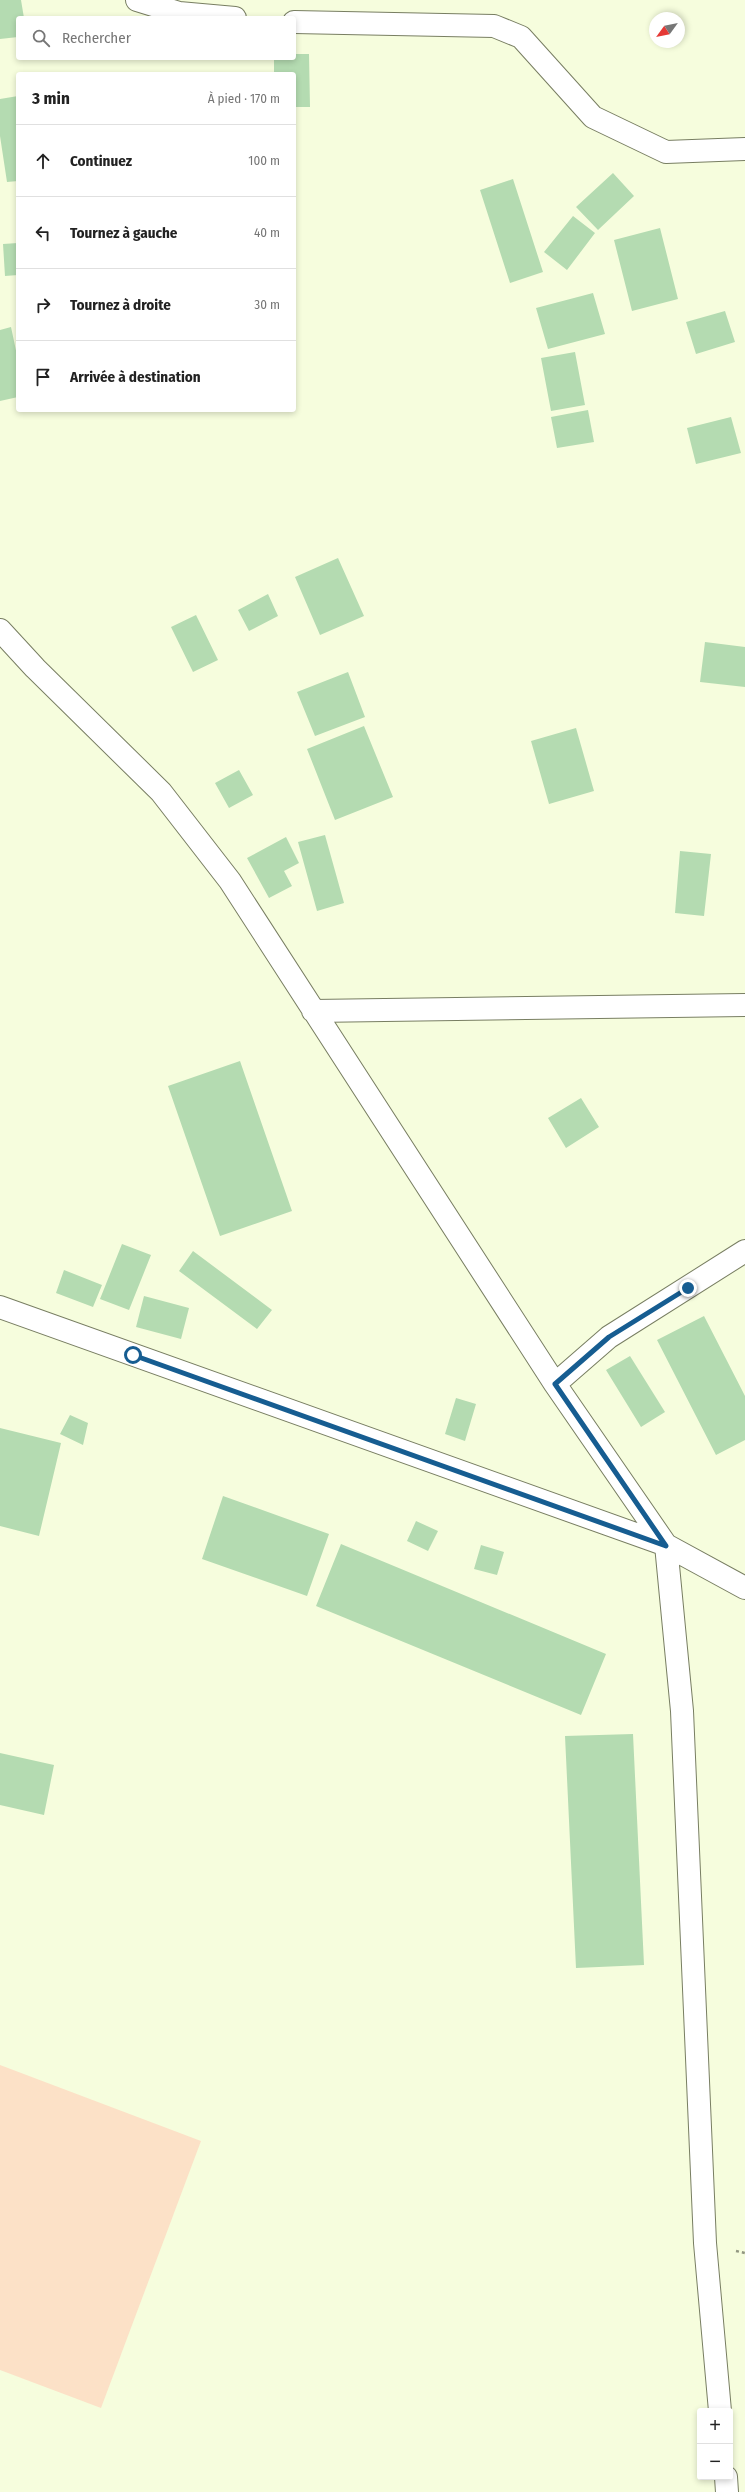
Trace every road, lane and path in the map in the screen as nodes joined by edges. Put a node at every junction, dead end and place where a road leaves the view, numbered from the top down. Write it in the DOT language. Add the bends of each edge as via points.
graph roads {
  1 [pos="137,0"];
  2 [pos="212,16"];
  3 [pos="296,22"];
  4 [pos="745,149"];
  5 [pos="0,630"];
  6 [pos="745,1005"];
  7 [pos="313,1012"];
  8 [pos="745,1251"];
  9 [pos="0,1307"];
  10 [pos="555,1384"];
  11 [pos="666,1546"];
  12 [pos="745,1588"];
  13 [pos="720,2408"];
  14 [pos="726,2480"];
  15 [pos="727,2492"];
  1 -- 2 [label="street" via="179,13"];
  3 -- 4 [label="street" via="494,26 521,37 593,117 666,152"];
  5 -- 7 [label="street" via="161,792 230,881"];
  6 -- 7 [label="street"];
  7 -- 10 [label="street"];
  8 -- 10 [label="street" via="609,1337"];
  9 -- 11 [label="street"];
  10 -- 11 [label="street"];
  11 -- 12 [label="street"];
  11 -- 13 [label="street" via="682,1711 705,2244"];
  14 -- 15 [label="street"];
}
